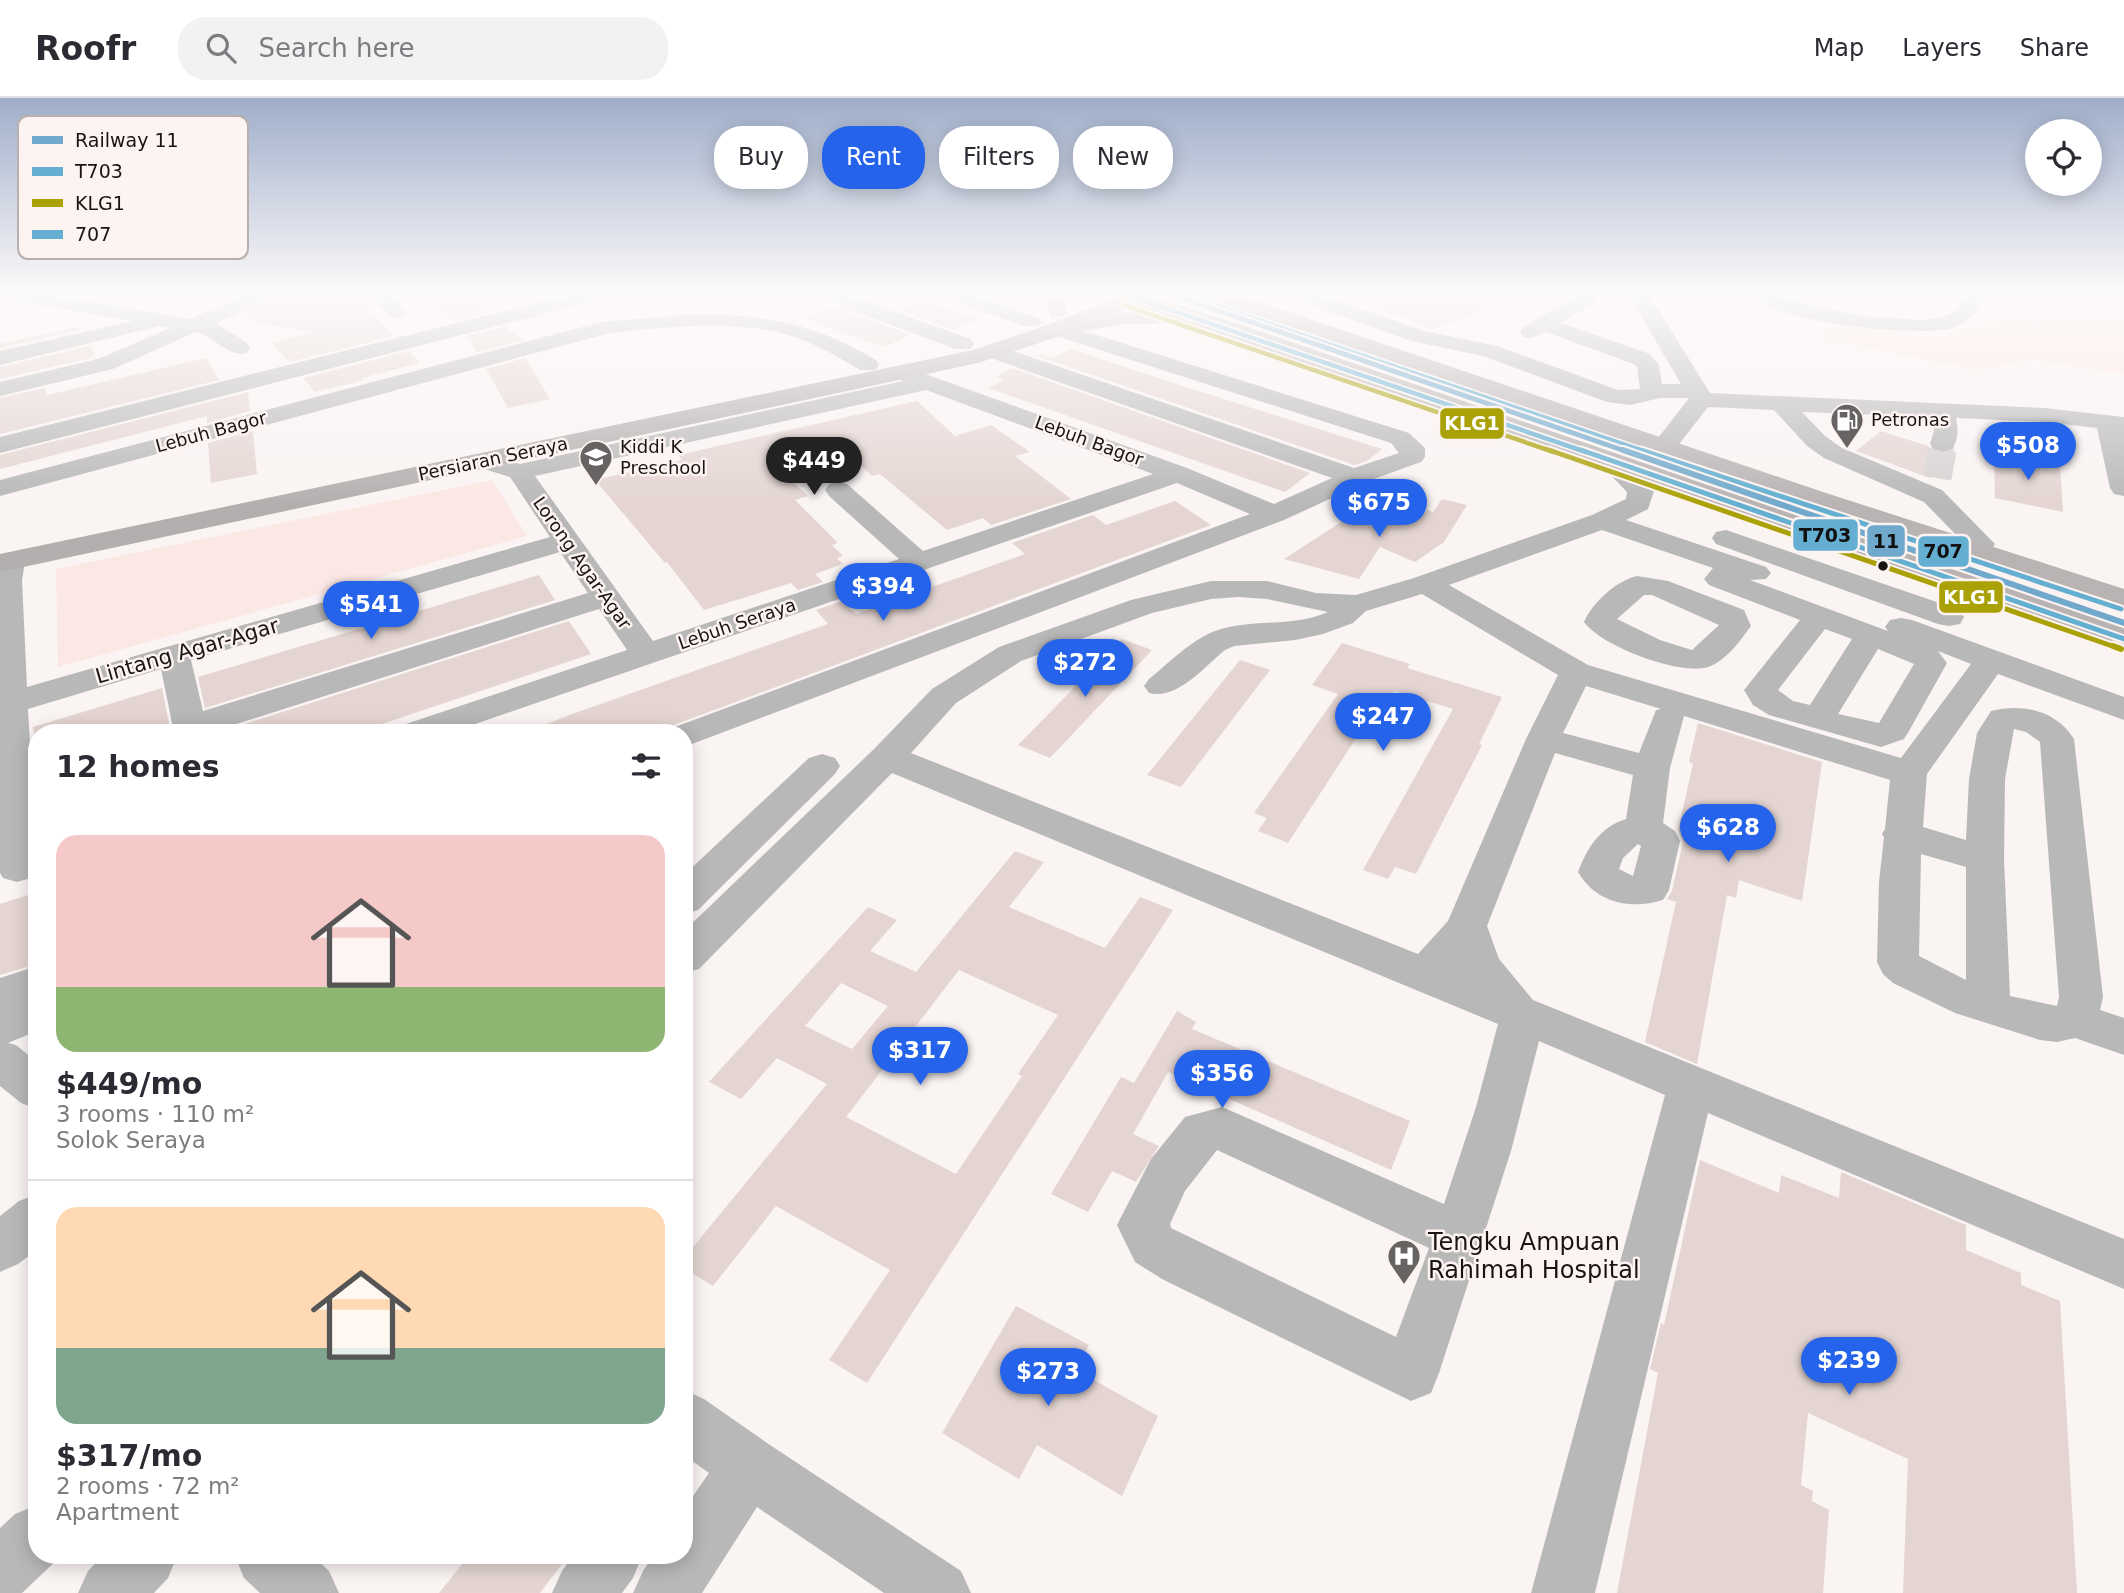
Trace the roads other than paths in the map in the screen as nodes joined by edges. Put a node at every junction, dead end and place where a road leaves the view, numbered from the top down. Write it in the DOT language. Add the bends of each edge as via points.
graph roads {
  1 [pos="146,365"];
  2 [pos="318,365"];
  3 [pos="466,365"];
  4 [pos="868,365"];
  5 [pos="936,365"];
  6 [pos="1033,365"];
  7 [pos="1187,365"];
  8 [pos="1334,365"];
  9 [pos="1424,365"];
  10 [pos="1527,365"];
  11 [pos="1590,365"];
  12 [pos="1648,365"];
  13 [pos="1681,365"];
  14 [pos="136,372"];
  15 [pos="902,373"];
  16 [pos="926,383"];
  17 [pos="0,389"];
  18 [pos="1249,390"];
  19 [pos="1655,390"];
  20 [pos="1700,396"];
  21 [pos="711,405"];
  22 [pos="1782,405"];
  23 [pos="1196,421"];
  24 [pos="0,422"];
  25 [pos="2116,423"];
  26 [pos="1943,428"];
  27 [pos="1805,429"];
  28 [pos="0,445"];
  29 [pos="1664,446"];
  30 [pos="1135,458"];
  31 [pos="483,461"];
  32 [pos="527,461"];
  33 [pos="1611,462"];
  34 [pos="1178,474"];
  35 [pos="1355,477"];
  36 [pos="0,488"];
  37 [pos="2123,488"];
  38 [pos="838,490"];
  39 [pos="1274,514"];
  40 [pos="1602,521"];
  41 [pos="565,541"];
  42 [pos="1671,542"];
  43 [pos="1977,552"];
  44 [pos="919,562"];
  45 [pos="3,566"];
  46 [pos="1726,572"];
  47 [pos="1425,584"];
  48 [pos="605,597"];
  49 [pos="2124,599"];
  50 [pos="1695,602"];
  51 [pos="1357,604"];
  52 [pos="1818,617"];
  53 [pos="2081,624"];
  54 [pos="1870,636"];
  55 [pos="2124,639"];
  56 [pos="2124,649"];
  57 [pos="2004,651"];
  58 [pos="174,655"];
  59 [pos="646,655"];
  60 [pos="1576,672"];
  61 [pos="1161,686"];
  62 [pos="5,704"];
  63 [pos="2124,709"];
  64 [pos="1668,718"];
  65 [pos="1818,719"];
  66 [pos="189,724"];
  67 [pos="209,724"];
  68 [pos="442,724"];
  69 [pos="693,733"];
  70 [pos="1543,740"];
  71 [pos="887,757"];
  72 [pos="822,766"];
  73 [pos="1653,768"];
  74 [pos="1909,773"];
  75 [pos="784,803"];
  76 [pos="822,820"];
  77 [pos="1643,828"];
  78 [pos="1901,834"];
  79 [pos="1985,859"];
  80 [pos="18,868"];
  81 [pos="693,890"];
  82 [pos="1466,926"];
  83 [pos="693,948"];
  84 [pos="1424,974"];
  85 [pos="28,986"];
  86 [pos="0,996"];
  87 [pos="1989,1005"];
  88 [pos="28,1016"];
  89 [pos="1522,1016"];
  90 [pos="2076,1020"];
  91 [pos="0,1027"];
  92 [pos="2124,1037"];
  93 [pos="0,1059"];
  94 [pos="28,1082"];
  95 [pos="1691,1086"];
  96 [pos="28,1225"];
  97 [pos="1458,1236"];
  98 [pos="0,1247"];
  99 [pos="2124,1265"];
  100 [pos="693,1426"];
  101 [pos="749,1466"];
  102 [pos="28,1545"];
  103 [pos="693,1551"];
  104 [pos="138,1564"];
  105 [pos="275,1564"];
  106 [pos="605,1564"];
  107 [pos="684,1564"];
  108 [pos="0,1571"];
  109 [pos="110,1593"];
  110 [pos="307,1593"];
  111 [pos="584,1593"];
  112 [pos="665,1593"];
  113 [pos="939,1593"];
  114 [pos="1563,1593"];
  1 -- 14 [label="street"];
  2 -- 28 [label="street"];
  3 -- 36 [label="street, Lebuh Bagor"];
  4 -- 21 [label="main road, Persiaran Seraya"];
  5 -- 15 [label="main road, Persiaran Seraya"];
  6 -- 23 [label="street"];
  7 -- 18 [label="street"];
  8 -- 33 [label="highway"];
  9 -- 29 [label="highway"];
  10 -- 19 [label="street" via="1615,397 1630,398"];
  11 -- 19 [label="street"];
  12 -- 19 [label="street"];
  13 -- 20 [label="street"];
  14 -- 17 [label="street" via="86,370"];
  14 -- 24 [label="street"];
  15 -- 16 [label="street, Lebuh Bagor"];
  15 -- 21 [label="main road, Persiaran Seraya"];
  16 -- 30 [label="street, Lebuh Bagor"];
  16 -- 32 [label="street, Persiaran Seraya"];
  18 -- 23 [label="street"];
  18 -- 35 [label="street" via="1400,438 1412,448 1412,457"];
  19 -- 20 [label="street"];
  20 -- 22 [label="street"];
  20 -- 29 [label="street"];
  21 -- 32 [label="main road, Persiaran Seraya"];
  21 -- 45 [label="main road, Persiaran Seraya"];
  22 -- 26 [label="street"];
  22 -- 27 [label="street"];
  23 -- 30 [label="street"];
  23 -- 35 [label="street"];
  25 -- 26 [label="street" via="2044,415"];
  25 -- 37 [label="street"];
  26 -- 27 [label="street" via="1866,419"];
  27 -- 43 [label="street" via="1833,453 1935,487 1981,544"];
  29 -- 43 [label="highway"];
  30 -- 34 [label="street, Lebuh Bagor"];
  31 -- 32 [label="street"];
  31 -- 45 [label="main road, Persiaran Seraya"];
  32 -- 41 [label="street, Lorong Agar-Agar"];
  33 -- 40 [label="street" via="1641,491 1639,503"];
  33 -- 53 [label="highway"];
  34 -- 39 [label="street, Lebuh Bagor"];
  34 -- 44 [label="street, Lebuh Seraya"];
  35 -- 39 [label="street"];
  38 -- 44 [label="street"];
  39 -- 69 [label="street"];
  40 -- 42 [label="street"];
  40 -- 47 [label="street"];
  41 -- 48 [label="street, Lorong Agar-Agar"];
  41 -- 58 [label="street, Lintang Agar-Agar"];
  42 -- 46 [label="street"];
  42 -- 57 [label="street" via="1675,532 1688,526 1706,531"];
  43 -- 49 [label="highway"];
  44 -- 59 [label="street, Lebuh Seraya"];
  45 -- 62 [label="street"];
  46 -- 50 [label="street"];
  46 -- 52 [label="street"];
  46 -- 57 [label="street"];
  47 -- 51 [label="street"];
  47 -- 60 [label="street"];
  48 -- 59 [label="street, Lorong Agar-Agar"];
  48 -- 67 [label="street"];
  51 -- 61 [label="street" via="1345,617 1329,624 1228,637"];
  51 -- 71 [label="street" via="1316,603 1238,587 1142,606 1010,654 944,696"];
  52 -- 54 [label="street"];
  52 -- 65 [label="street" via="1761,690 1781,708"];
  53 -- 55 [label="highway"];
  53 -- 56 [label="highway"];
  54 -- 65 [label="street"];
  54 -- 65 [label="street" via="1923,655 1931,663 1892,731 1881,736"];
  57 -- 63 [label="street"];
  57 -- 74 [label="street"];
  58 -- 62 [label="street, Lintang Agar-Agar"];
  58 -- 66 [label="street"];
  59 -- 68 [label="street, Lebuh Seraya"];
  60 -- 70 [label="street"];
  60 -- 74 [label="street"];
  62 -- 80 [label="street"];
  64 -- 73 [label="street"];
  70 -- 73 [label="street"];
  70 -- 82 [label="street"];
  71 -- 76 [label="street"];
  71 -- 84 [label="street"];
  72 -- 75 [label="street"];
  73 -- 77 [label="street"];
  74 -- 78 [label="street"];
  75 -- 76 [label="street"];
  75 -- 81 [label="street"];
  76 -- 83 [label="street"];
  78 -- 79 [label="street"];
  78 -- 87 [label="street" via="1898,962 1903,970 1934,986"];
  79 -- 87 [label="street"];
  79 -- 90 [label="street" via="1987,779 1994,733 2003,719 2020,716 2057,739 2081,997"];
  82 -- 84 [label="street"];
  82 -- 89 [label="street" via="1481,967"];
  84 -- 89 [label="street"];
  85 -- 86 [label="street"];
  87 -- 90 [label="street" via="2056,1024"];
  88 -- 91 [label="street"];
  89 -- 95 [label="street"];
  89 -- 97 [label="street" via="1509,1080"];
  90 -- 92 [label="street"];
  93 -- 94 [label="street"];
  95 -- 99 [label="street"];
  95 -- 114 [label="street"];
  96 -- 98 [label="street"];
  97 -- 97 [label="street" via="1222,1128 1202,1132 1168,1175 1143,1225 1153,1245 1181,1261 1411,1373"];
  100 -- 101 [label="street"];
  101 -- 103 [label="street"];
  101 -- 113 [label="street"];
  102 -- 108 [label="street"];
  104 -- 109 [label="street"];
  105 -- 110 [label="street"];
  106 -- 111 [label="street"];
  107 -- 112 [label="street"];
}
